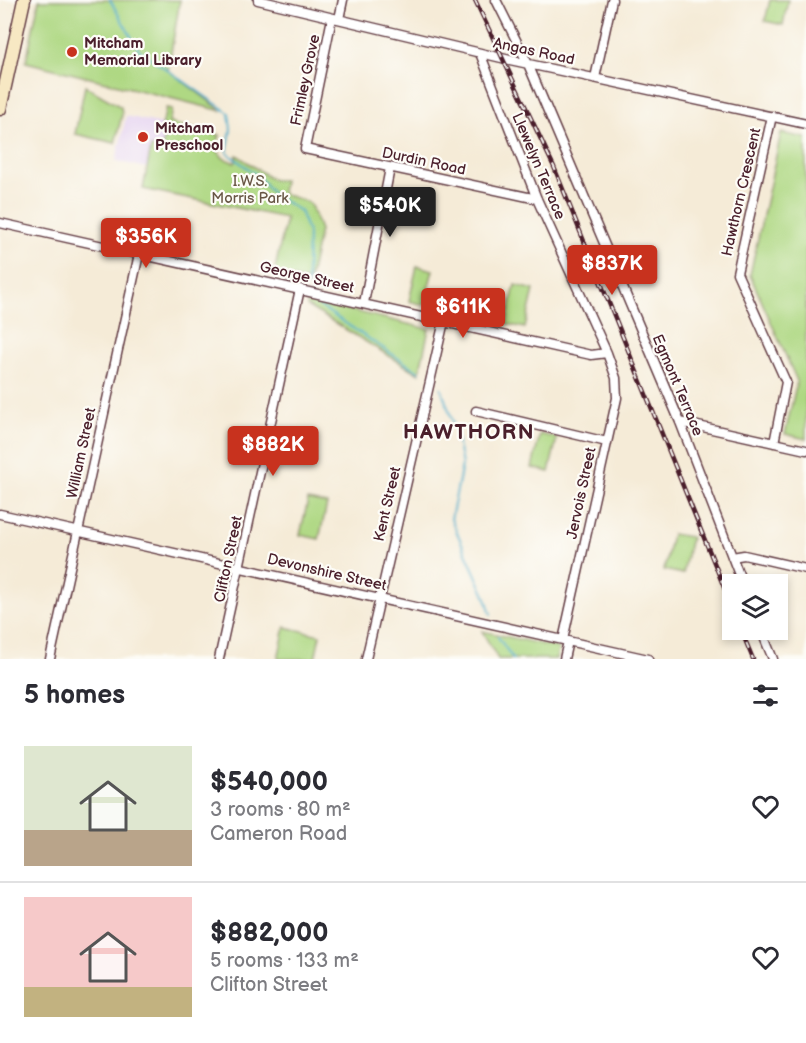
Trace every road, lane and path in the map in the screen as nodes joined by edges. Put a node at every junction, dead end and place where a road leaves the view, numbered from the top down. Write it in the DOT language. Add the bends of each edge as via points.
graph roads {
  1 [pos="24,0"];
  2 [pos="258,0"];
  3 [pos="343,0"];
  4 [pos="496,0"];
  5 [pos="612,0"];
  6 [pos="336,18"];
  7 [pos="480,53"];
  8 [pos="5,62"];
  9 [pos="528,64"];
  10 [pos="595,78"];
  11 [pos="0,109"];
  12 [pos="772,116"];
  13 [pos="806,124"];
  14 [pos="305,149"];
  15 [pos="390,168"];
  16 [pos="537,199"];
  17 [pos="0,223"];
  18 [pos="139,254"];
  19 [pos="301,289"];
  20 [pos="364,303"];
  21 [pos="444,321"];
  22 [pos="607,353"];
  23 [pos="476,411"];
  24 [pos="680,422"];
  25 [pos="607,442"];
  26 [pos="774,443"];
  27 [pos="806,450"];
  28 [pos="0,514"];
  29 [pos="78,531"];
  30 [pos="732,557"];
  31 [pos="240,567"];
  32 [pos="806,569"];
  33 [pos="739,574"];
  34 [pos="380,598"];
  35 [pos="765,640"];
  36 [pos="566,641"];
  37 [pos="50,659"];
  38 [pos="219,659"];
  39 [pos="366,659"];
  40 [pos="564,659"];
  41 [pos="648,659"];
  42 [pos="773,659"];
  1 -- 8 [label="main road"];
  2 -- 6 [label="street, Angas Road"];
  3 -- 6 [label="street, Frimley Grove"];
  4 -- 9 [label="street, Egmont Terrace"];
  5 -- 10 [label="street"];
  6 -- 7 [label="street, Angas Road"];
  6 -- 14 [label="street, Frimley Grove"];
  7 -- 9 [label="street, Angas Road"];
  7 -- 16 [label="street, Llewelyn Terrace"];
  8 -- 11 [label="main road"];
  9 -- 10 [label="street, Angas Road"];
  9 -- 24 [label="street, Egmont Terrace"];
  10 -- 12 [label="street, Angas Road"];
  12 -- 13 [label="street, Angas Road"];
  12 -- 26 [label="street, Hawthorn Crescent" via="737,273 786,382"];
  14 -- 15 [label="street, Durdin Road"];
  15 -- 16 [label="street, Durdin Road"];
  15 -- 20 [label="street"];
  16 -- 22 [label="street, Llewelyn Terrace"];
  17 -- 18 [label="street, George Street"];
  18 -- 19 [label="street, George Street"];
  18 -- 29 [label="street, William Street"];
  19 -- 20 [label="street, George Street"];
  19 -- 31 [label="street, Clifton Street"];
  20 -- 21 [label="street, George Street"];
  21 -- 22 [label="street, George Street" via="591,354"];
  21 -- 34 [label="street, Kent Street"];
  22 -- 25 [label="street, Jervois Street" via="618,390"];
  23 -- 25 [label="street"];
  24 -- 26 [label="street"];
  24 -- 30 [label="street, Egmont Terrace"];
  25 -- 36 [label="street, Jervois Street"];
  26 -- 27 [label="street"];
  28 -- 29 [label="street, Devonshire Street"];
  29 -- 31 [label="street, Devonshire Street"];
  29 -- 37 [label="street, William Street"];
  30 -- 32 [label="street" via="744,555"];
  30 -- 33 [label="street, Egmont Terrace"];
  31 -- 34 [label="street, Devonshire Street"];
  31 -- 38 [label="street, Clifton Street"];
  34 -- 36 [label="street, Devonshire Street"];
  34 -- 39 [label="street, Kent Street"];
  35 -- 42 [label="street"];
  36 -- 40 [label="street, Jervois Street"];
  36 -- 41 [label="street, Devonshire Street"];
}
